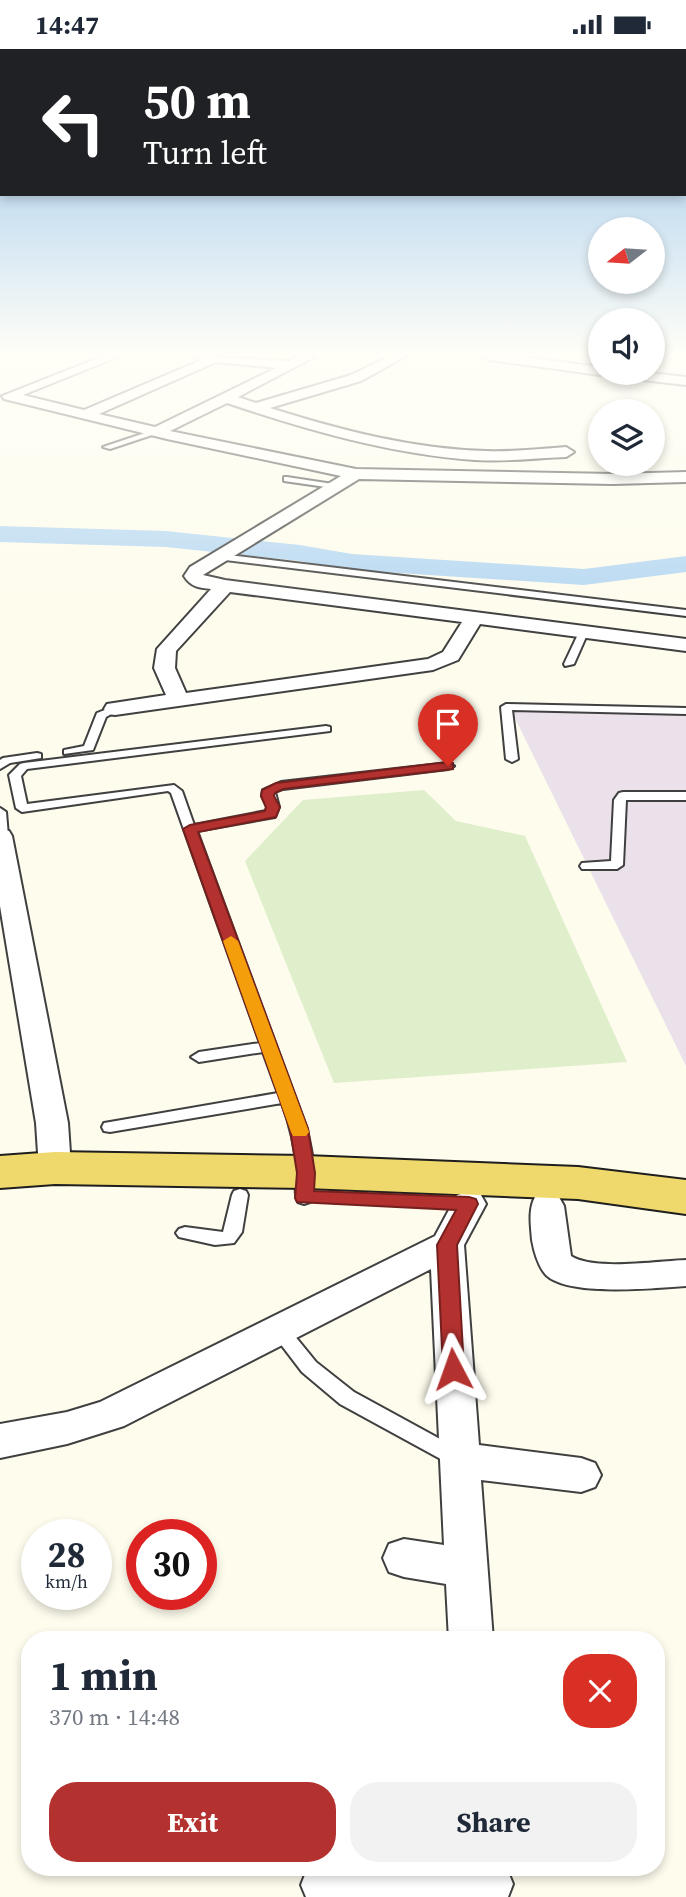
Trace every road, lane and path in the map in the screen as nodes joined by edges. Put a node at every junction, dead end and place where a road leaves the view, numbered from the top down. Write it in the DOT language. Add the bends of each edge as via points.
graph roads {
  1 [pos="123,442"];
  2 [pos="206,442"];
  3 [pos="396,442"];
  4 [pos="107,447"];
  5 [pos="566,451"];
  6 [pos="476,455"];
  7 [pos="356,474"];
  8 [pos="467,475"];
  9 [pos="686,477"];
  10 [pos="287,479"];
  11 [pos="333,486"];
  12 [pos="226,554"];
  13 [pos="225,586"];
  14 [pos="686,613"];
  15 [pos="475,617"];
  16 [pos="584,630"];
  17 [pos="686,645"];
  18 [pos="569,664"];
  19 [pos="178,699"];
  20 [pos="115,709"];
  21 [pos="686,711"];
  22 [pos="326,729"];
  23 [pos="512,759"];
  24 [pos="0,766"];
  25 [pos="448,766"];
  26 [pos="686,796"];
  27 [pos="1,828"];
  28 [pos="190,829"];
  29 [pos="586,866"];
  30 [pos="269,1046"];
  31 [pos="199,1057"];
  32 [pos="288,1097"];
  33 [pos="110,1127"];
  34 [pos="55,1168"];
  35 [pos="0,1172"];
  36 [pos="0,1181"];
  37 [pos="305,1185"];
  38 [pos="240,1195"];
  39 [pos="686,1199"];
  40 [pos="469,1204"];
  41 [pos="547,1206"];
  42 [pos="185,1233"];
  43 [pos="447,1245"];
  44 [pos="686,1273"];
  45 [pos="279,1329"];
  46 [pos="0,1441"];
  47 [pos="459,1460"];
  48 [pos="581,1475"];
  49 [pos="404,1558"];
  50 [pos="466,1568"];
  51 [pos="470,1631"];
  52 [pos="488,1883"];
  53 [pos="326,1885"];
  1 -- 4 [label="lane"];
  2 -- 7 [label="street"];
  3 -- 6 [label="street"];
  5 -- 6 [label="street"];
  6 -- 8 [label="street" via="477,467"];
  7 -- 8 [label="street"];
  7 -- 11 [label="street"];
  8 -- 9 [label="street"];
  10 -- 11 [label="lane"];
  11 -- 12 [label="street"];
  12 -- 13 [label="street" via="196,571 193,578"];
  12 -- 14 [label="lane"];
  13 -- 15 [label="street"];
  13 -- 19 [label="street" via="163,658"];
  15 -- 16 [label="street"];
  15 -- 19 [label="street" via="451,656 433,664"];
  16 -- 17 [label="street"];
  16 -- 18 [label="lane"];
  19 -- 20 [label="street"];
  20 -- 24 [label="lane" via="101,715 89,748 7,760"];
  21 -- 23 [label="lane" via="506,707"];
  22 -- 28 [label="lane" via="24,767 15,775 22,808 170,787"];
  25 -- 28 [label="lane" via="281,786 269,790 271,814"];
  26 -- 29 [label="lane" via="623,796 617,865"];
  27 -- 34 [label="street" via="52,1123"];
  28 -- 30 [label="lane"];
  30 -- 31 [label="lane"];
  30 -- 32 [label="lane"];
  32 -- 33 [label="lane"];
  32 -- 37 [label="lane" via="299,1129"];
  34 -- 35 [label="main road"];
  34 -- 37 [label="main road"];
  36 -- 38 [label="main road"];
  37 -- 38 [label="main road"];
  37 -- 39 [label="main road" via="578,1183"];
  37 -- 40 [label="main road"];
  38 -- 42 [label="lane" via="228,1238"];
  39 -- 41 [label="main road" via="580,1208"];
  40 -- 41 [label="main road"];
  40 -- 43 [label="street"];
  41 -- 44 [label="street" via="553,1257 560,1269 578,1275"];
  43 -- 45 [label="street"];
  43 -- 47 [label="street"];
  45 -- 46 [label="street" via="110,1415"];
  45 -- 47 [label="lane" via="309,1367 347,1398"];
  47 -- 48 [label="street"];
  47 -- 50 [label="street"];
  49 -- 50 [label="street"];
  50 -- 51 [label="street"];
  52 -- 53 [label="street"];
}
